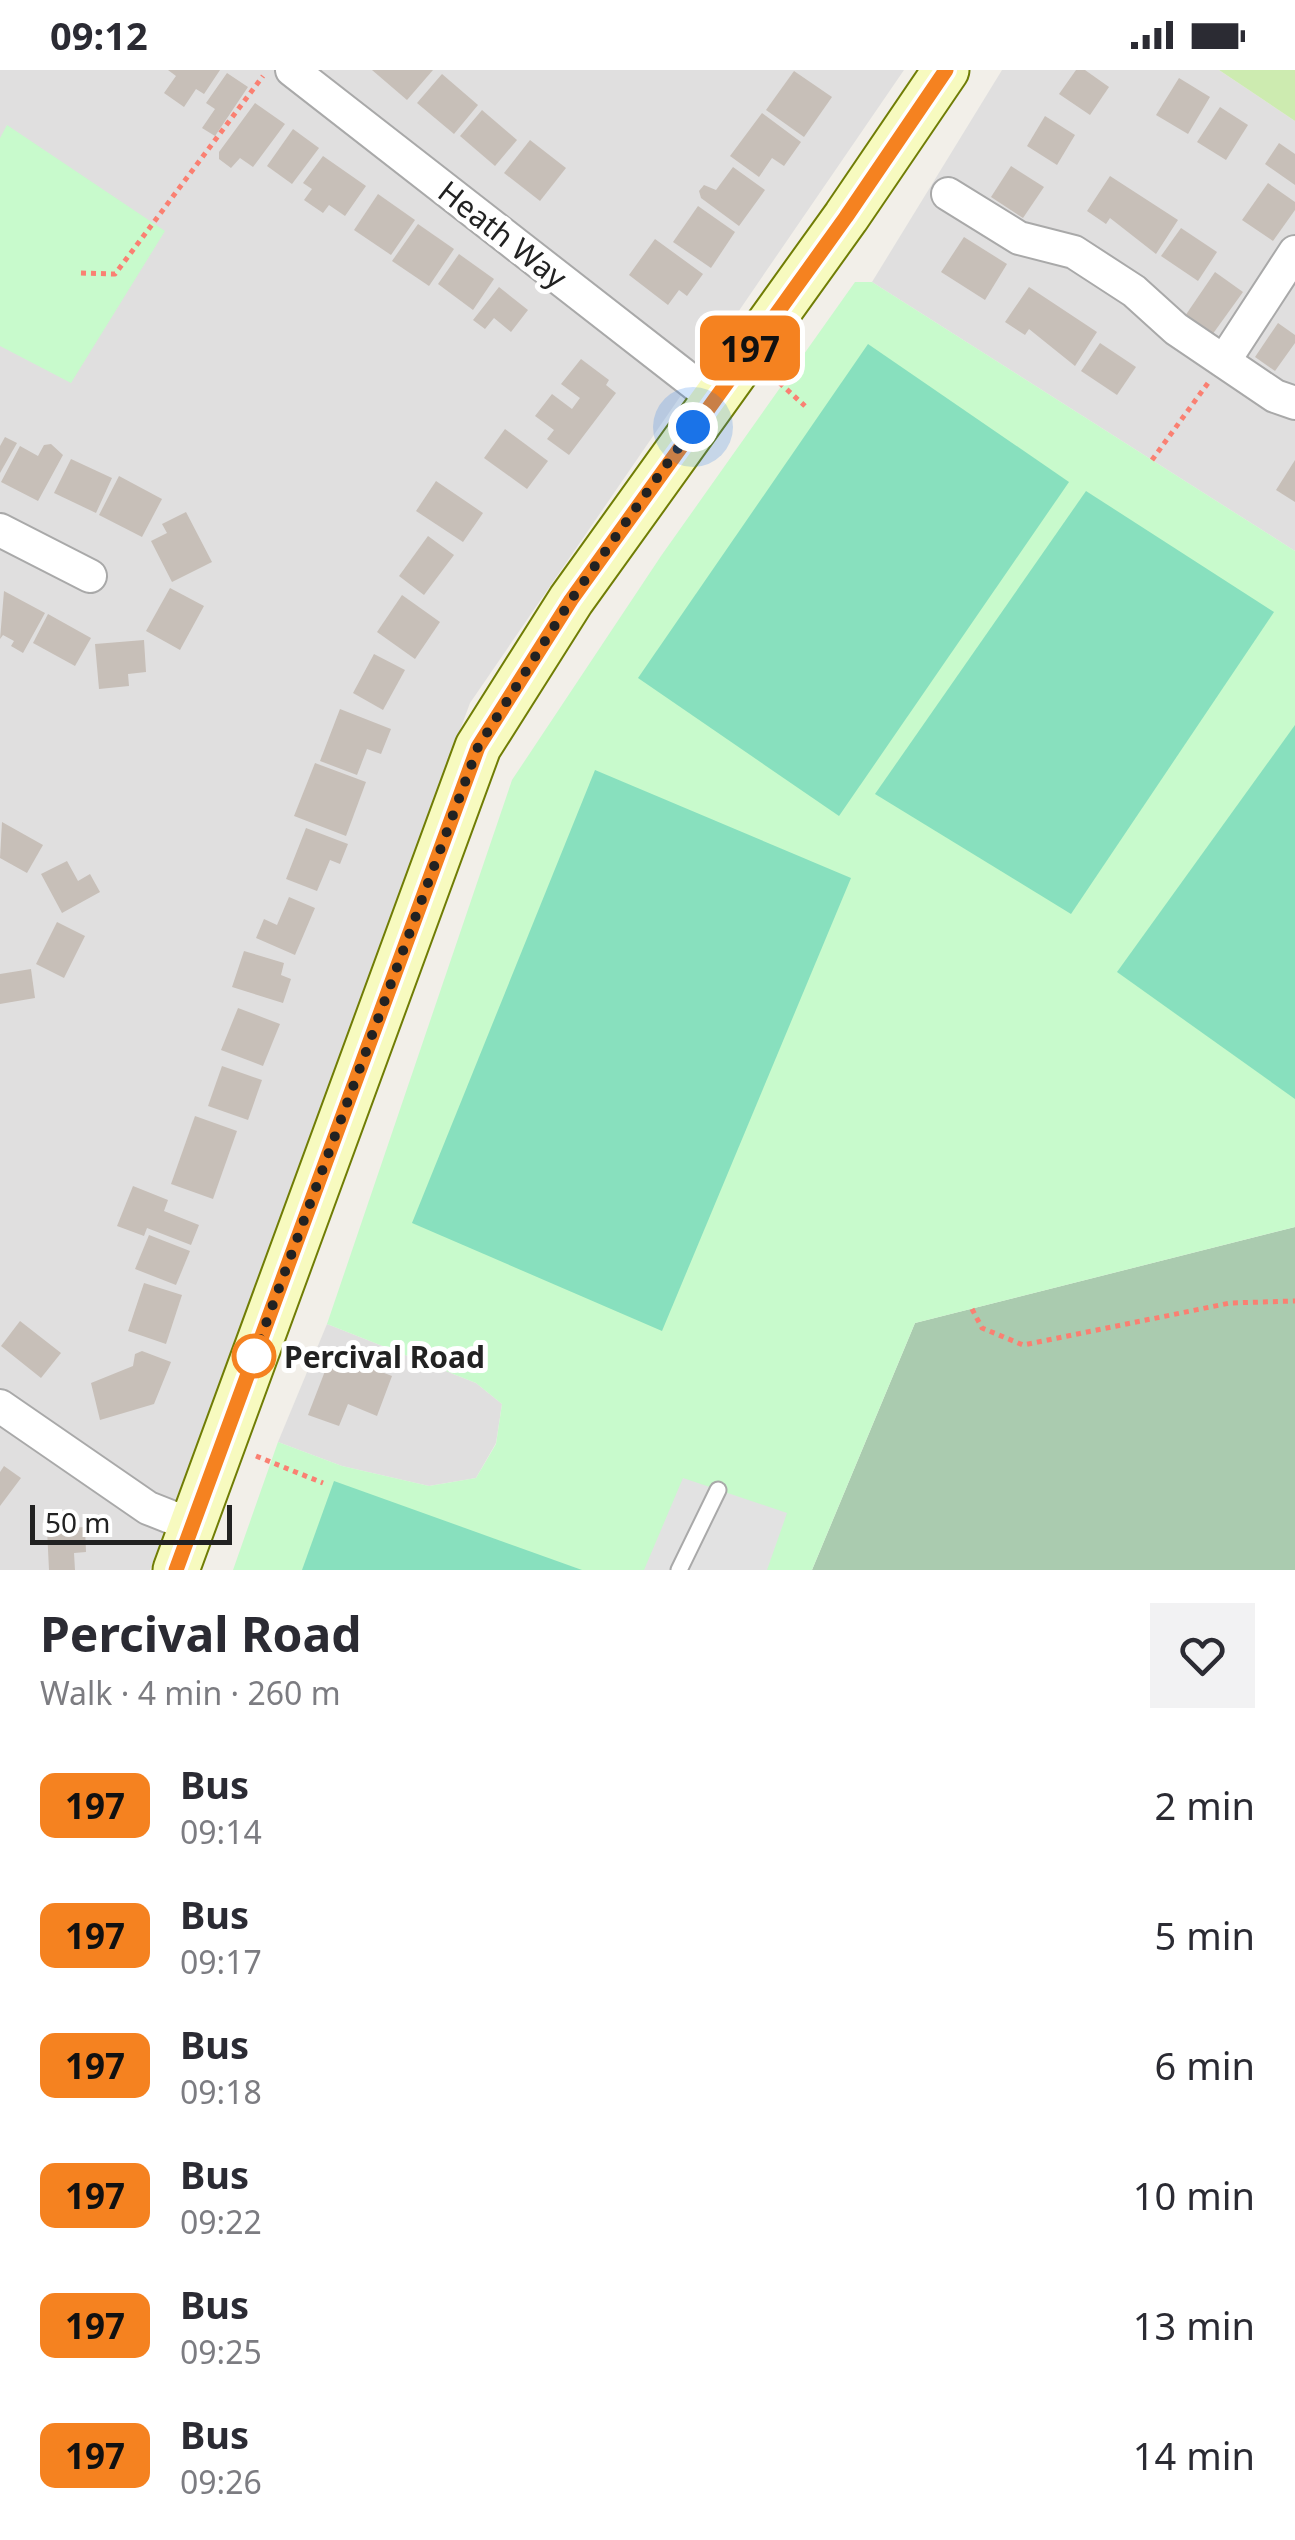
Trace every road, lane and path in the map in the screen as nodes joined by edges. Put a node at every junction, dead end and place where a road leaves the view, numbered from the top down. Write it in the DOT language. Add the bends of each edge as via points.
graph roads {
  1 [pos="268,70"];
  2 [pos="292,70"];
  3 [pos="946,70"];
  4 [pos="948,194"];
  5 [pos="1295,252"];
  6 [pos="81,273"];
  7 [pos="1224,361"];
  8 [pos="761,369"];
  9 [pos="714,398"];
  10 [pos="1295,403"];
  11 [pos="805,406"];
  12 [pos="1152,460"];
  13 [pos="0,530"];
  14 [pos="90,576"];
  15 [pos="1295,1300"];
  16 [pos="972,1309"];
  17 [pos="0,1406"];
  18 [pos="243,1453"];
  19 [pos="323,1483"];
  20 [pos="718,1490"];
  21 [pos="191,1526"];
  22 [pos="176,1570"];
  23 [pos="679,1570"];
  1 -- 6 [label="path" via="114,274"];
  2 -- 9 [label="street, Heath Way"];
  3 -- 9 [label="main road"];
  4 -- 7 [label="street" via="1020,238 1074,252"];
  5 -- 7 [label="street"];
  7 -- 10 [label="street"];
  7 -- 12 [label="path"];
  8 -- 11 [label="path"];
  9 -- 21 [label="main road" via="571,600 478,747"];
  13 -- 14 [label="street"];
  15 -- 16 [label="path" via="1230,1303 1022,1345 982,1328"];
  17 -- 21 [label="street" via="148,1508"];
  18 -- 19 [label="path"];
  20 -- 23 [label="lane"];
  21 -- 22 [label="main road"];
}
